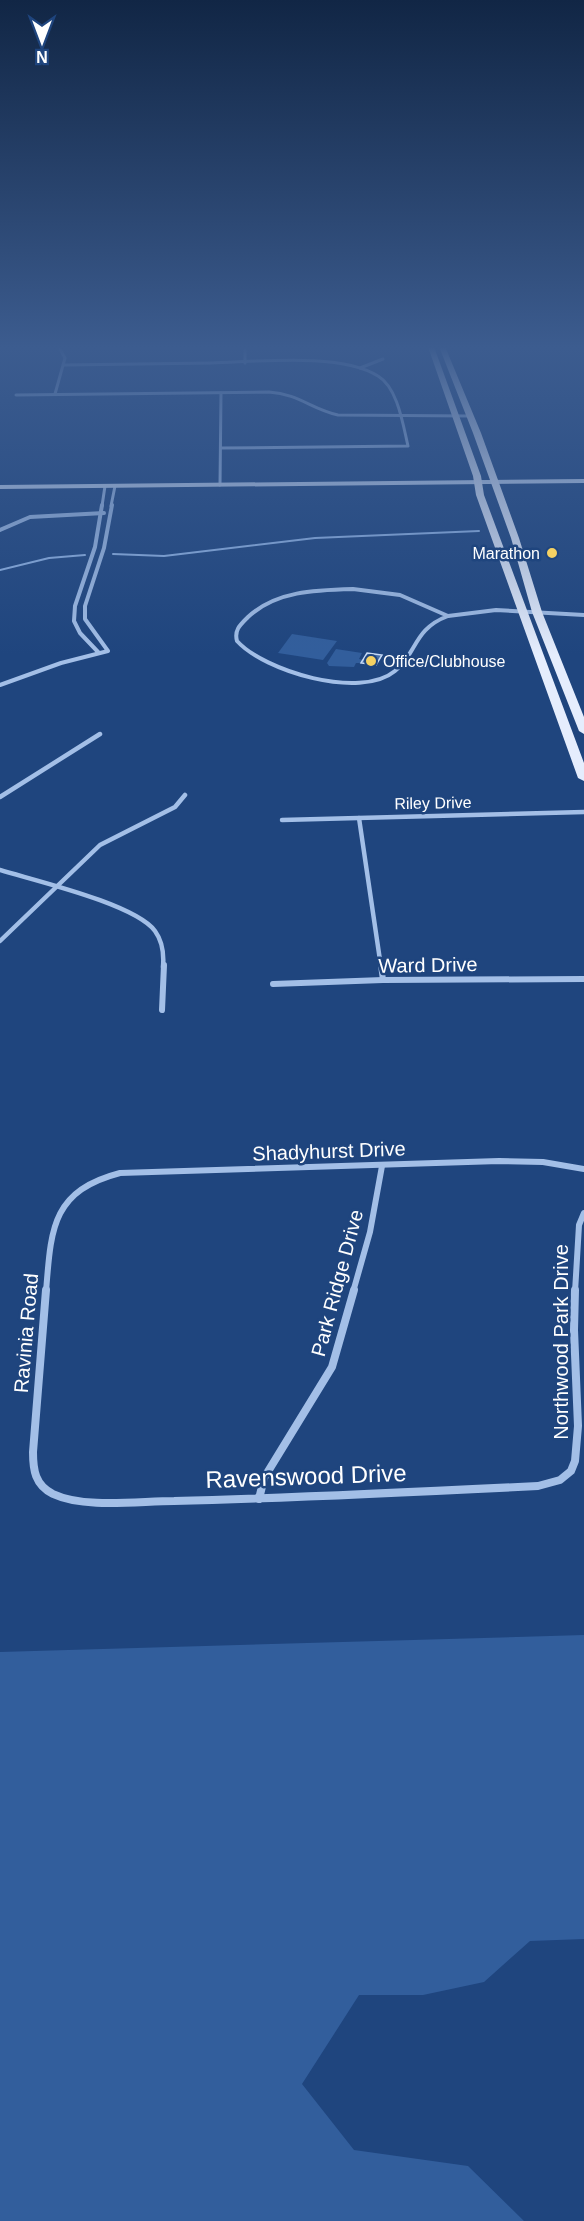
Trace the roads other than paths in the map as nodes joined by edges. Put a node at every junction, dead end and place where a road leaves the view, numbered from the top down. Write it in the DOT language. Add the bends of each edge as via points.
graph roads {
  1 [pos="221,448"];
  2 [pos="254,448"];
  3 [pos="467,448"];
  4 [pos="481,448"];
  5 [pos="584,481"];
  6 [pos="477,482"];
  7 [pos="493,482"];
  8 [pos="220,485"];
  9 [pos="105,486"];
  10 [pos="115,486"];
  11 [pos="0,488"];
  12 [pos="102,513"];
  13 [pos="111,513"];
  14 [pos="0,530"];
  15 [pos="522,612"];
  16 [pos="537,612"];
  17 [pos="584,615"];
  18 [pos="448,616"];
  19 [pos="99,653"];
  20 [pos="0,685"];
  21 [pos="584,731"];
  22 [pos="100,734"];
  23 [pos="584,778"];
  24 [pos="185,795"];
  25 [pos="0,797"];
  26 [pos="584,812"];
  27 [pos="359,818"];
  28 [pos="282,820"];
  29 [pos="0,870"];
  30 [pos="56,887"];
  31 [pos="0,941"];
  32 [pos="584,979"];
  33 [pos="383,980"];
  34 [pos="273,984"];
  35 [pos="162,1010"];
  36 [pos="382,1166"];
  37 [pos="584,1169"];
  38 [pos="78,1189"];
  39 [pos="584,1213"];
  40 [pos="571,1471"];
  41 [pos="42,1486"];
  42 [pos="259,1499"];
  1 -- 2 [label="street"];
  1 -- 8 [label="street"];
  3 -- 6 [label="main road"];
  4 -- 7 [label="main road"];
  5 -- 7 [label="main road"];
  6 -- 7 [label="main road"];
  6 -- 8 [label="main road"];
  6 -- 15 [label="main road"];
  7 -- 16 [label="main road"];
  8 -- 10 [label="main road"];
  9 -- 10 [label="main road"];
  9 -- 11 [label="main road"];
  9 -- 12 [label="street"];
  10 -- 13 [label="street"];
  12 -- 13 [label="street"];
  12 -- 14 [label="street" via="30,517"];
  12 -- 19 [label="street" via="74,621"];
  13 -- 19 [label="street" via="85,606 85,620 108,651"];
  15 -- 16 [label="street"];
  15 -- 18 [label="street"];
  15 -- 23 [label="main road"];
  16 -- 17 [label="street"];
  16 -- 21 [label="main road"];
  18 -- 18 [label="street" via="422,632 400,669 389,676 353,683 313,679 259,656 239,644 236,631 261,605 275,599 341,588 411,597"];
  19 -- 20 [label="street"];
  22 -- 25 [label="street"];
  24 -- 30 [label="street" via="175,807 100,845"];
  26 -- 27 [label="street, Riley Drive"];
  27 -- 28 [label="street, Riley Drive"];
  27 -- 33 [label="street"];
  29 -- 30 [label="street"];
  30 -- 31 [label="street"];
  30 -- 35 [label="street" via="123,908 156,932 164,952"];
  32 -- 33 [label="street, Ward Drive"];
  33 -- 34 [label="street, Ward Drive"];
  36 -- 37 [label="street, Shadyhurst Drive" via="510,1161"];
  36 -- 38 [label="street, Shadyhurst Drive" via="120,1173 103,1176"];
  36 -- 42 [label="street, Park Ridge Drive" via="370,1232 332,1367 270,1468"];
  38 -- 41 [label="street, Ravinia Road" via="60,1210 49,1250 33,1452 35,1476"];
  39 -- 40 [label="street, Northwood Park Drive" via="579,1225 574,1331 578,1439"];
  40 -- 42 [label="street, Ravenswood Drive" via="555,1482 538,1486"];
  41 -- 42 [label="street, Ravenswood Drive" via="67,1499 91,1502"];
}
